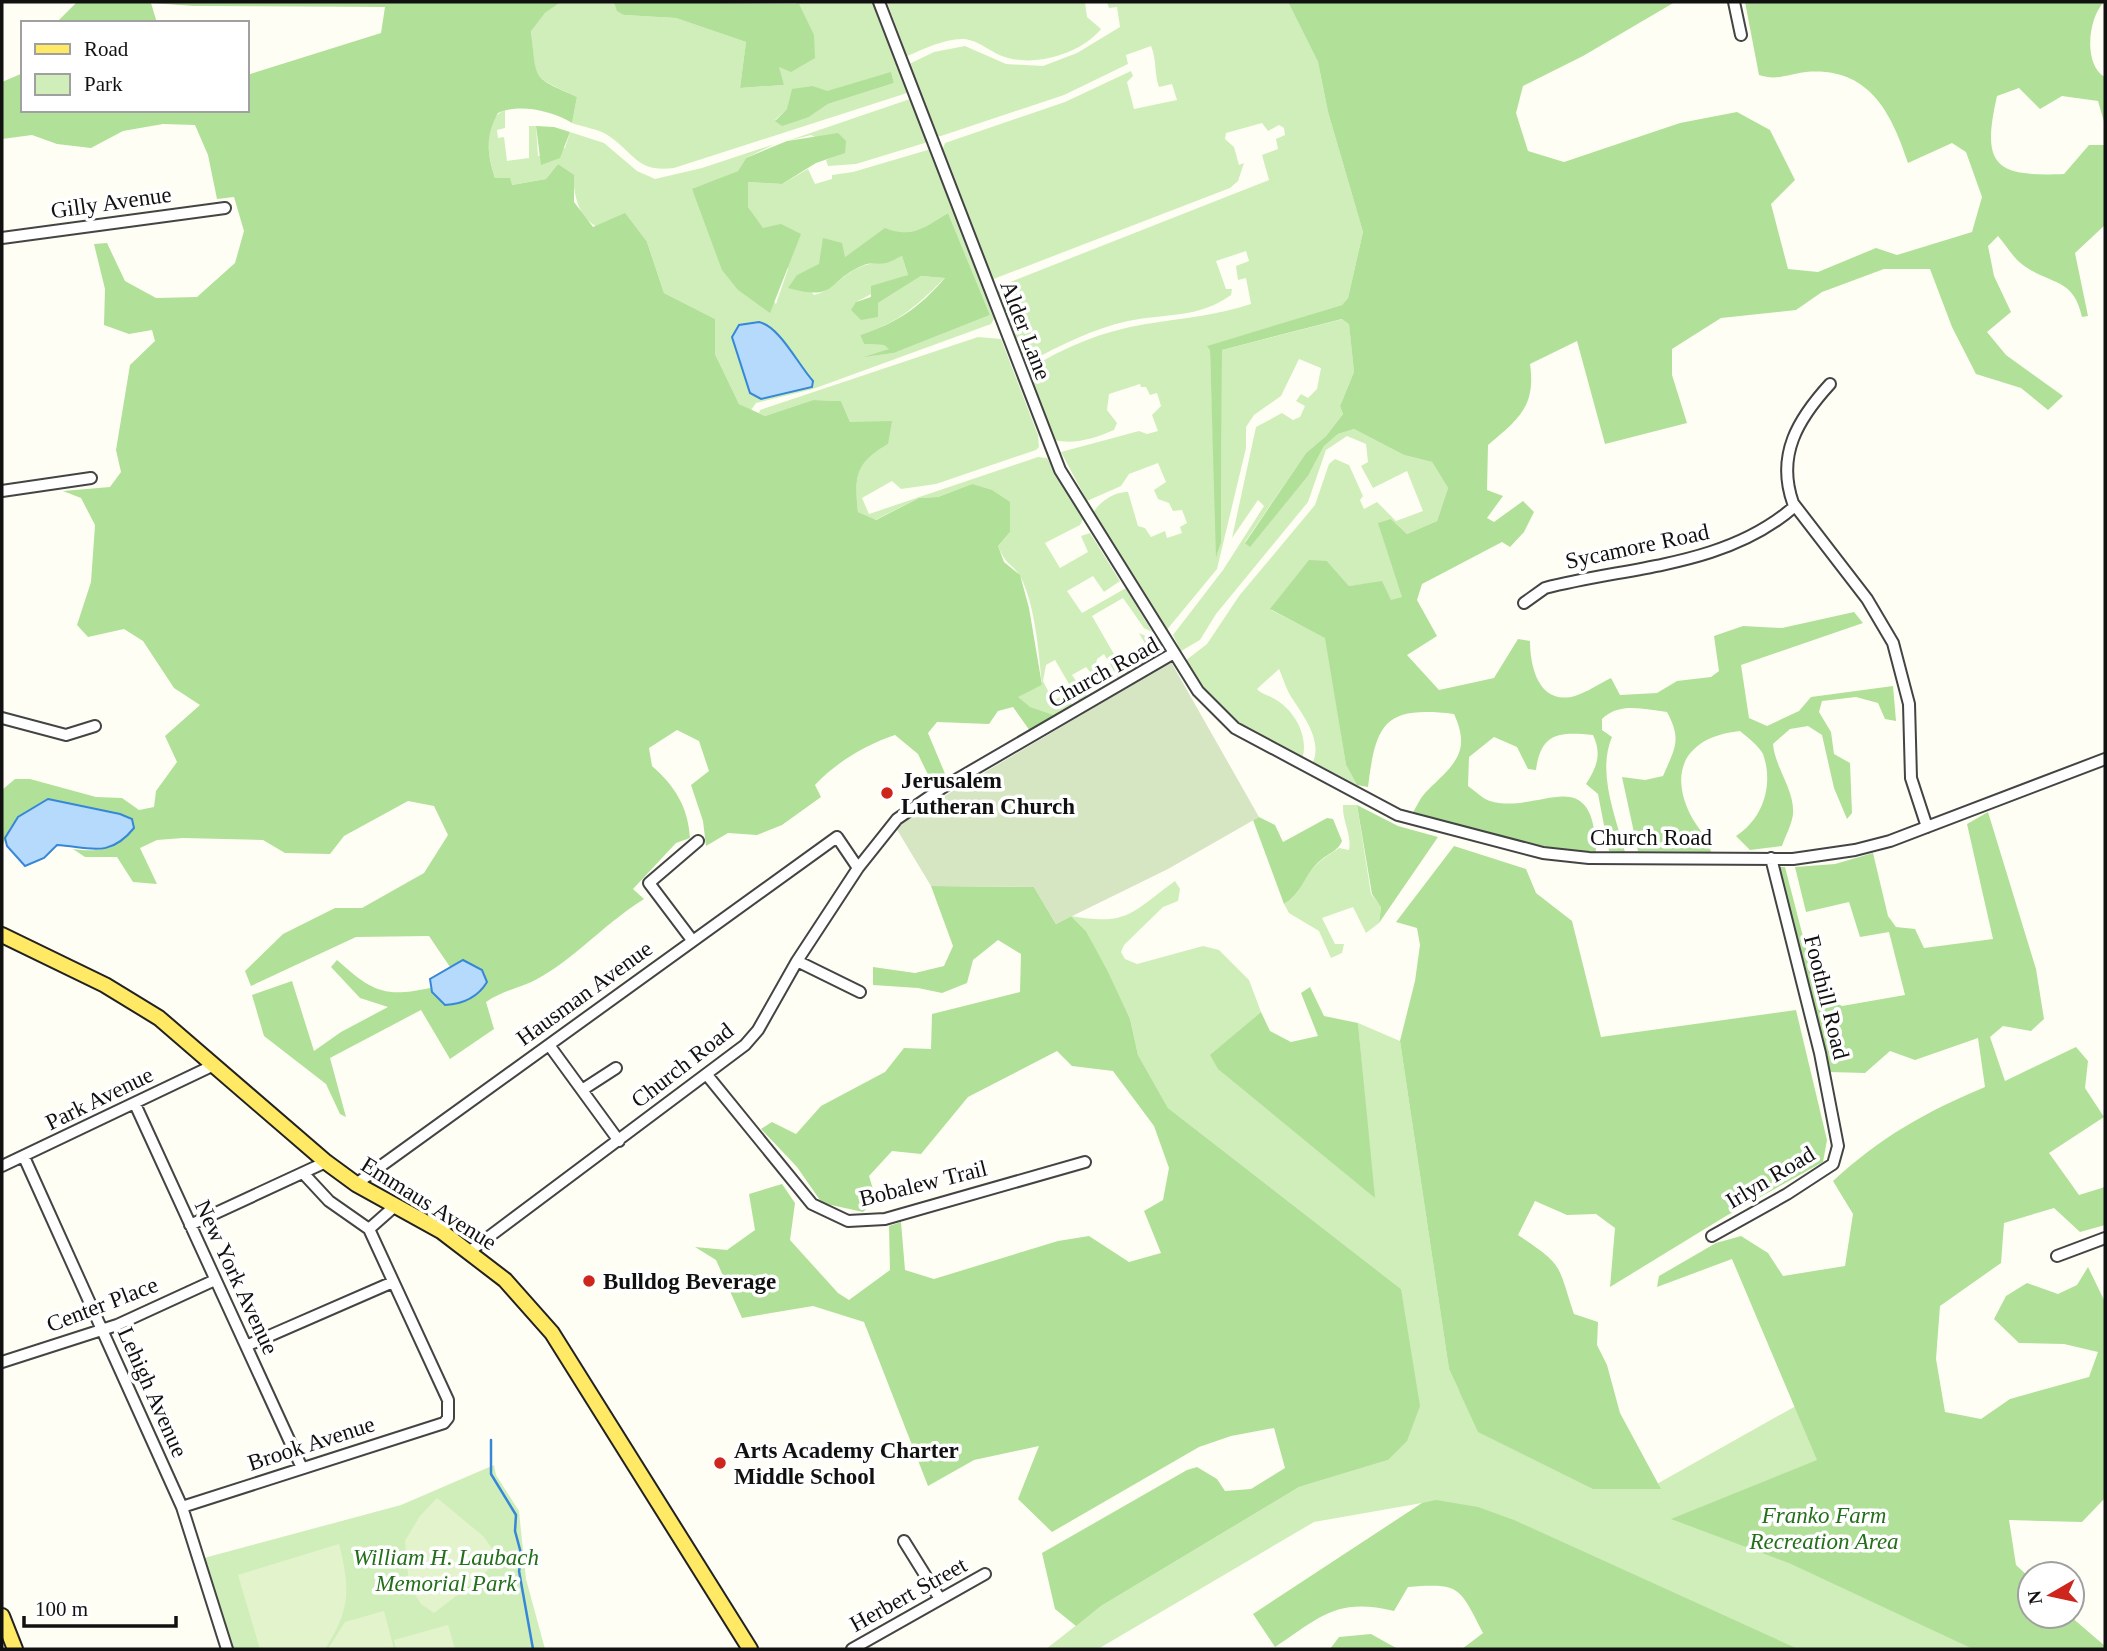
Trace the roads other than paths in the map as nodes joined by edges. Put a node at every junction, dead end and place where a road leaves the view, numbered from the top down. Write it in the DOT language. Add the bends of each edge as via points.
graph roads {
  1 [pos="879,2"];
  2 [pos="1734,2"];
  3 [pos="1741,35"];
  4 [pos="225,208"];
  5 [pos="2,238"];
  6 [pos="1830,384"];
  7 [pos="91,478"];
  8 [pos="2,491"];
  9 [pos="1795,506"];
  10 [pos="1524,603"];
  11 [pos="1174,653"];
  12 [pos="2,718"];
  13 [pos="95,726"];
  14 [pos="2105,759"];
  15 [pos="1927,827"];
  16 [pos="698,841"];
  17 [pos="1771,858"];
  18 [pos="858,868"];
  19 [pos="2,935"];
  20 [pos="692,940"];
  21 [pos="797,961"];
  22 [pos="860,992"];
  23 [pos="549,1045"];
  24 [pos="214,1065"];
  25 [pos="616,1068"];
  26 [pos="707,1075"];
  27 [pos="582,1090"];
  28 [pos="135,1104"];
  29 [pos="619,1141"];
  30 [pos="1838,1146"];
  31 [pos="24,1157"];
  32 [pos="1084,1162"];
  33 [pos="326,1163"];
  34 [pos="2,1166"];
  35 [pos="303,1173"];
  36 [pos="356,1184"];
  37 [pos="395,1206"];
  38 [pos="190,1225"];
  39 [pos="369,1229"];
  40 [pos="1712,1236"];
  41 [pos="2105,1238"];
  42 [pos="470,1251"];
  43 [pos="2057,1256"];
  44 [pos="215,1280"];
  45 [pos="393,1282"];
  46 [pos="102,1330"];
  47 [pos="246,1346"];
  48 [pos="2,1362"];
  49 [pos="302,1468"];
  50 [pos="181,1507"];
  51 [pos="904,1541"];
  52 [pos="985,1574"];
  53 [pos="940,1599"];
  54 [pos="2,1616"];
  55 [pos="15,1649"];
  56 [pos="227,1649"];
  57 [pos="750,1649"];
  58 [pos="852,1649"];
  1 -- 11 [label="street, Alder Lane" via="1060,470"];
  2 -- 3 [label="street"];
  4 -- 5 [label="street, Gilly Avenue"];
  6 -- 9 [label="street" via="1802,419 1788,450 1786,477"];
  7 -- 8 [label="street"];
  9 -- 10 [label="street, Sycamore Road" via="1753,535 1713,552 1545,588"];
  9 -- 15 [label="street" via="1867,599 1893,643 1909,704 1911,778"];
  11 -- 17 [label="street, Church Road" via="1198,691 1235,728 1413,821 1566,857"];
  11 -- 18 [label="street, Church Road" via="911,809 890,825"];
  12 -- 13 [label="street" via="66,735"];
  14 -- 15 [label="street, Church Road"];
  15 -- 17 [label="street, Church Road" via="1855,850 1809,858"];
  16 -- 20 [label="street" via="649,883"];
  17 -- 30 [label="street, Foothill Road" via="1820,1053"];
  18 -- 20 [label="street, Hausman Avenue" via="837,836"];
  18 -- 21 [label="street, Church Road"];
  19 -- 24 [label="main road, Emmaus Avenue" via="130,999"];
  20 -- 23 [label="street, Hausman Avenue"];
  21 -- 22 [label="street"];
  21 -- 26 [label="street, Church Road" via="758,1030"];
  23 -- 27 [label="street"];
  23 -- 36 [label="street, Hausman Avenue"];
  24 -- 28 [label="street, Park Avenue"];
  24 -- 33 [label="main road, Emmaus Avenue"];
  25 -- 27 [label="street"];
  26 -- 29 [label="street, Church Road"];
  26 -- 32 [label="street, Bobalew Trail" via="812,1204 848,1221 885,1219"];
  27 -- 29 [label="street"];
  28 -- 31 [label="street, Park Avenue"];
  28 -- 38 [label="street, New York Avenue"];
  29 -- 42 [label="street, Church Road"];
  30 -- 40 [label="street, Irlyn Road" via="1833,1164"];
  31 -- 34 [label="street, Park Avenue"];
  31 -- 46 [label="street, Lehigh Avenue"];
  33 -- 35 [label="street"];
  33 -- 36 [label="main road, Emmaus Avenue"];
  35 -- 38 [label="street"];
  35 -- 39 [label="street" via="329,1201"];
  36 -- 37 [label="main road, Emmaus Avenue"];
  37 -- 39 [label="street"];
  37 -- 42 [label="main road, Emmaus Avenue"];
  38 -- 44 [label="street, New York Avenue"];
  39 -- 45 [label="street"];
  41 -- 43 [label="street"];
  42 -- 57 [label="main road, Emmaus Avenue" via="505,1280 552,1333"];
  44 -- 46 [label="street, Center Place"];
  44 -- 47 [label="street, New York Avenue"];
  45 -- 47 [label="street"];
  45 -- 49 [label="street, Brook Avenue" via="448,1400 450,1416 444,1423"];
  46 -- 48 [label="street, Center Place"];
  46 -- 50 [label="street, Lehigh Avenue"];
  47 -- 49 [label="street, New York Avenue"];
  49 -- 50 [label="street, Brook Avenue"];
  50 -- 56 [label="street, Lehigh Avenue"];
  51 -- 53 [label="street"];
  52 -- 53 [label="street, Herbert Street"];
  53 -- 58 [label="street, Herbert Street"];
  54 -- 55 [label="main road"];
}
